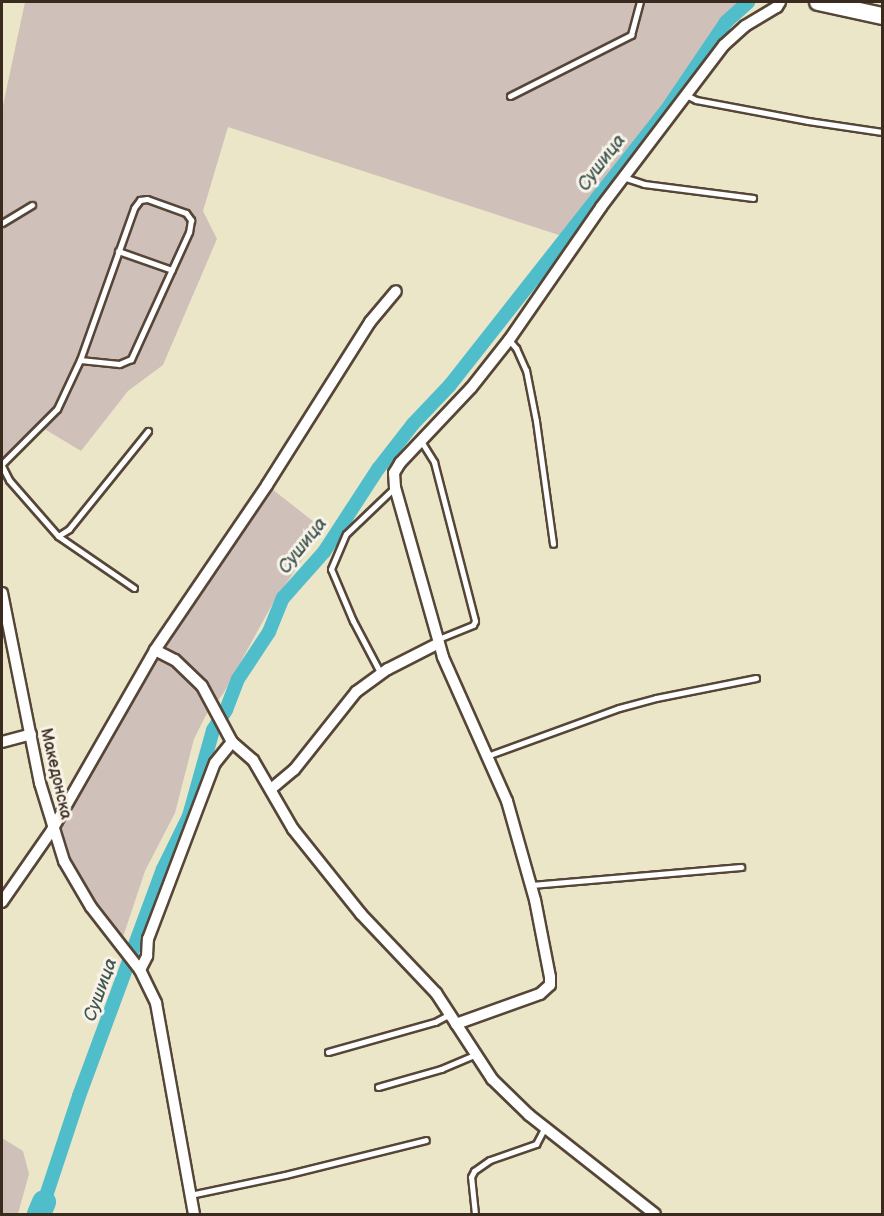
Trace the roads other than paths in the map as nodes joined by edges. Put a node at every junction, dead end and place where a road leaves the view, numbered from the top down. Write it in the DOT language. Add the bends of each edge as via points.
graph roads {
  1 [pos="640,2"];
  2 [pos="780,2"];
  3 [pos="818,2"];
  4 [pos="882,16"];
  5 [pos="510,96"];
  6 [pos="688,96"];
  7 [pos="882,132"];
  8 [pos="623,177"];
  9 [pos="753,198"];
  10 [pos="32,205"];
  11 [pos="2,223"];
  12 [pos="118,251"];
  13 [pos="172,270"];
  14 [pos="396,291"];
  15 [pos="509,340"];
  16 [pos="80,360"];
  17 [pos="148,431"];
  18 [pos="421,441"];
  19 [pos="2,465"];
  20 [pos="395,487"];
  21 [pos="58,536"];
  22 [pos="553,544"];
  23 [pos="134,588"];
  24 [pos="2,592"];
  25 [pos="438,641"];
  26 [pos="155,651"];
  27 [pos="381,674"];
  28 [pos="756,678"];
  29 [pos="31,734"];
  30 [pos="2,742"];
  31 [pos="232,742"];
  32 [pos="488,756"];
  33 [pos="271,789"];
  34 [pos="52,830"];
  35 [pos="741,867"];
  36 [pos="531,885"];
  37 [pos="2,902"];
  38 [pos="140,970"];
  39 [pos="453,1019"];
  40 [pos="328,1052"];
  41 [pos="474,1055"];
  42 [pos="378,1087"];
  43 [pos="545,1127"];
  44 [pos="426,1140"];
  45 [pos="190,1195"];
  46 [pos="194,1215"];
  47 [pos="476,1215"];
  48 [pos="655,1215"];
  1 -- 5 [label="lane" via="631,35"];
  2 -- 6 [label="street" via="732,38"];
  3 -- 4 [label="main road"];
  6 -- 7 [label="lane"];
  6 -- 8 [label="street"];
  8 -- 9 [label="lane" via="644,184"];
  8 -- 15 [label="street"];
  10 -- 11 [label="lane"];
  12 -- 13 [label="lane"];
  12 -- 13 [label="lane" via="134,208 140,200 147,199 186,213 190,220"];
  12 -- 16 [label="lane"];
  13 -- 16 [label="lane" via="131,359 118,364"];
  14 -- 26 [label="street" via="370,322"];
  15 -- 18 [label="street"];
  15 -- 22 [label="lane" via="526,370"];
  16 -- 19 [label="lane" via="57,409"];
  17 -- 21 [label="lane" via="69,529"];
  18 -- 20 [label="street" via="397,467"];
  18 -- 25 [label="lane" via="434,462 475,621"];
  19 -- 21 [label="lane" via="9,480"];
  20 -- 25 [label="street"];
  20 -- 27 [label="lane" via="346,534 331,569"];
  21 -- 23 [label="lane"];
  24 -- 29 [label="street, Македонска"];
  25 -- 27 [label="street"];
  25 -- 32 [label="street"];
  26 -- 31 [label="street" via="189,670 207,692"];
  26 -- 34 [label="street"];
  27 -- 33 [label="street" via="356,692 302,761"];
  28 -- 32 [label="lane" via="619,708"];
  29 -- 30 [label="street"];
  29 -- 34 [label="street, Македонска"];
  31 -- 33 [label="street" via="253,759"];
  31 -- 38 [label="street" via="215,763 148,939 147,956"];
  32 -- 36 [label="street" via="507,801"];
  33 -- 39 [label="street" via="293,829 321,867 421,975"];
  34 -- 37 [label="street"];
  34 -- 38 [label="street, Македонска" via="64,861 92,907"];
  35 -- 36 [label="lane"];
  36 -- 39 [label="street" via="550,985 526,1001"];
  38 -- 45 [label="street, Македонска" via="156,1003"];
  39 -- 40 [label="lane"];
  39 -- 41 [label="street"];
  41 -- 42 [label="lane"];
  41 -- 43 [label="street" via="492,1079"];
  43 -- 47 [label="lane" via="536,1144 490,1160 474,1171 471,1177"];
  43 -- 48 [label="street"];
  44 -- 45 [label="lane"];
  45 -- 46 [label="street, Македонска"];
}
